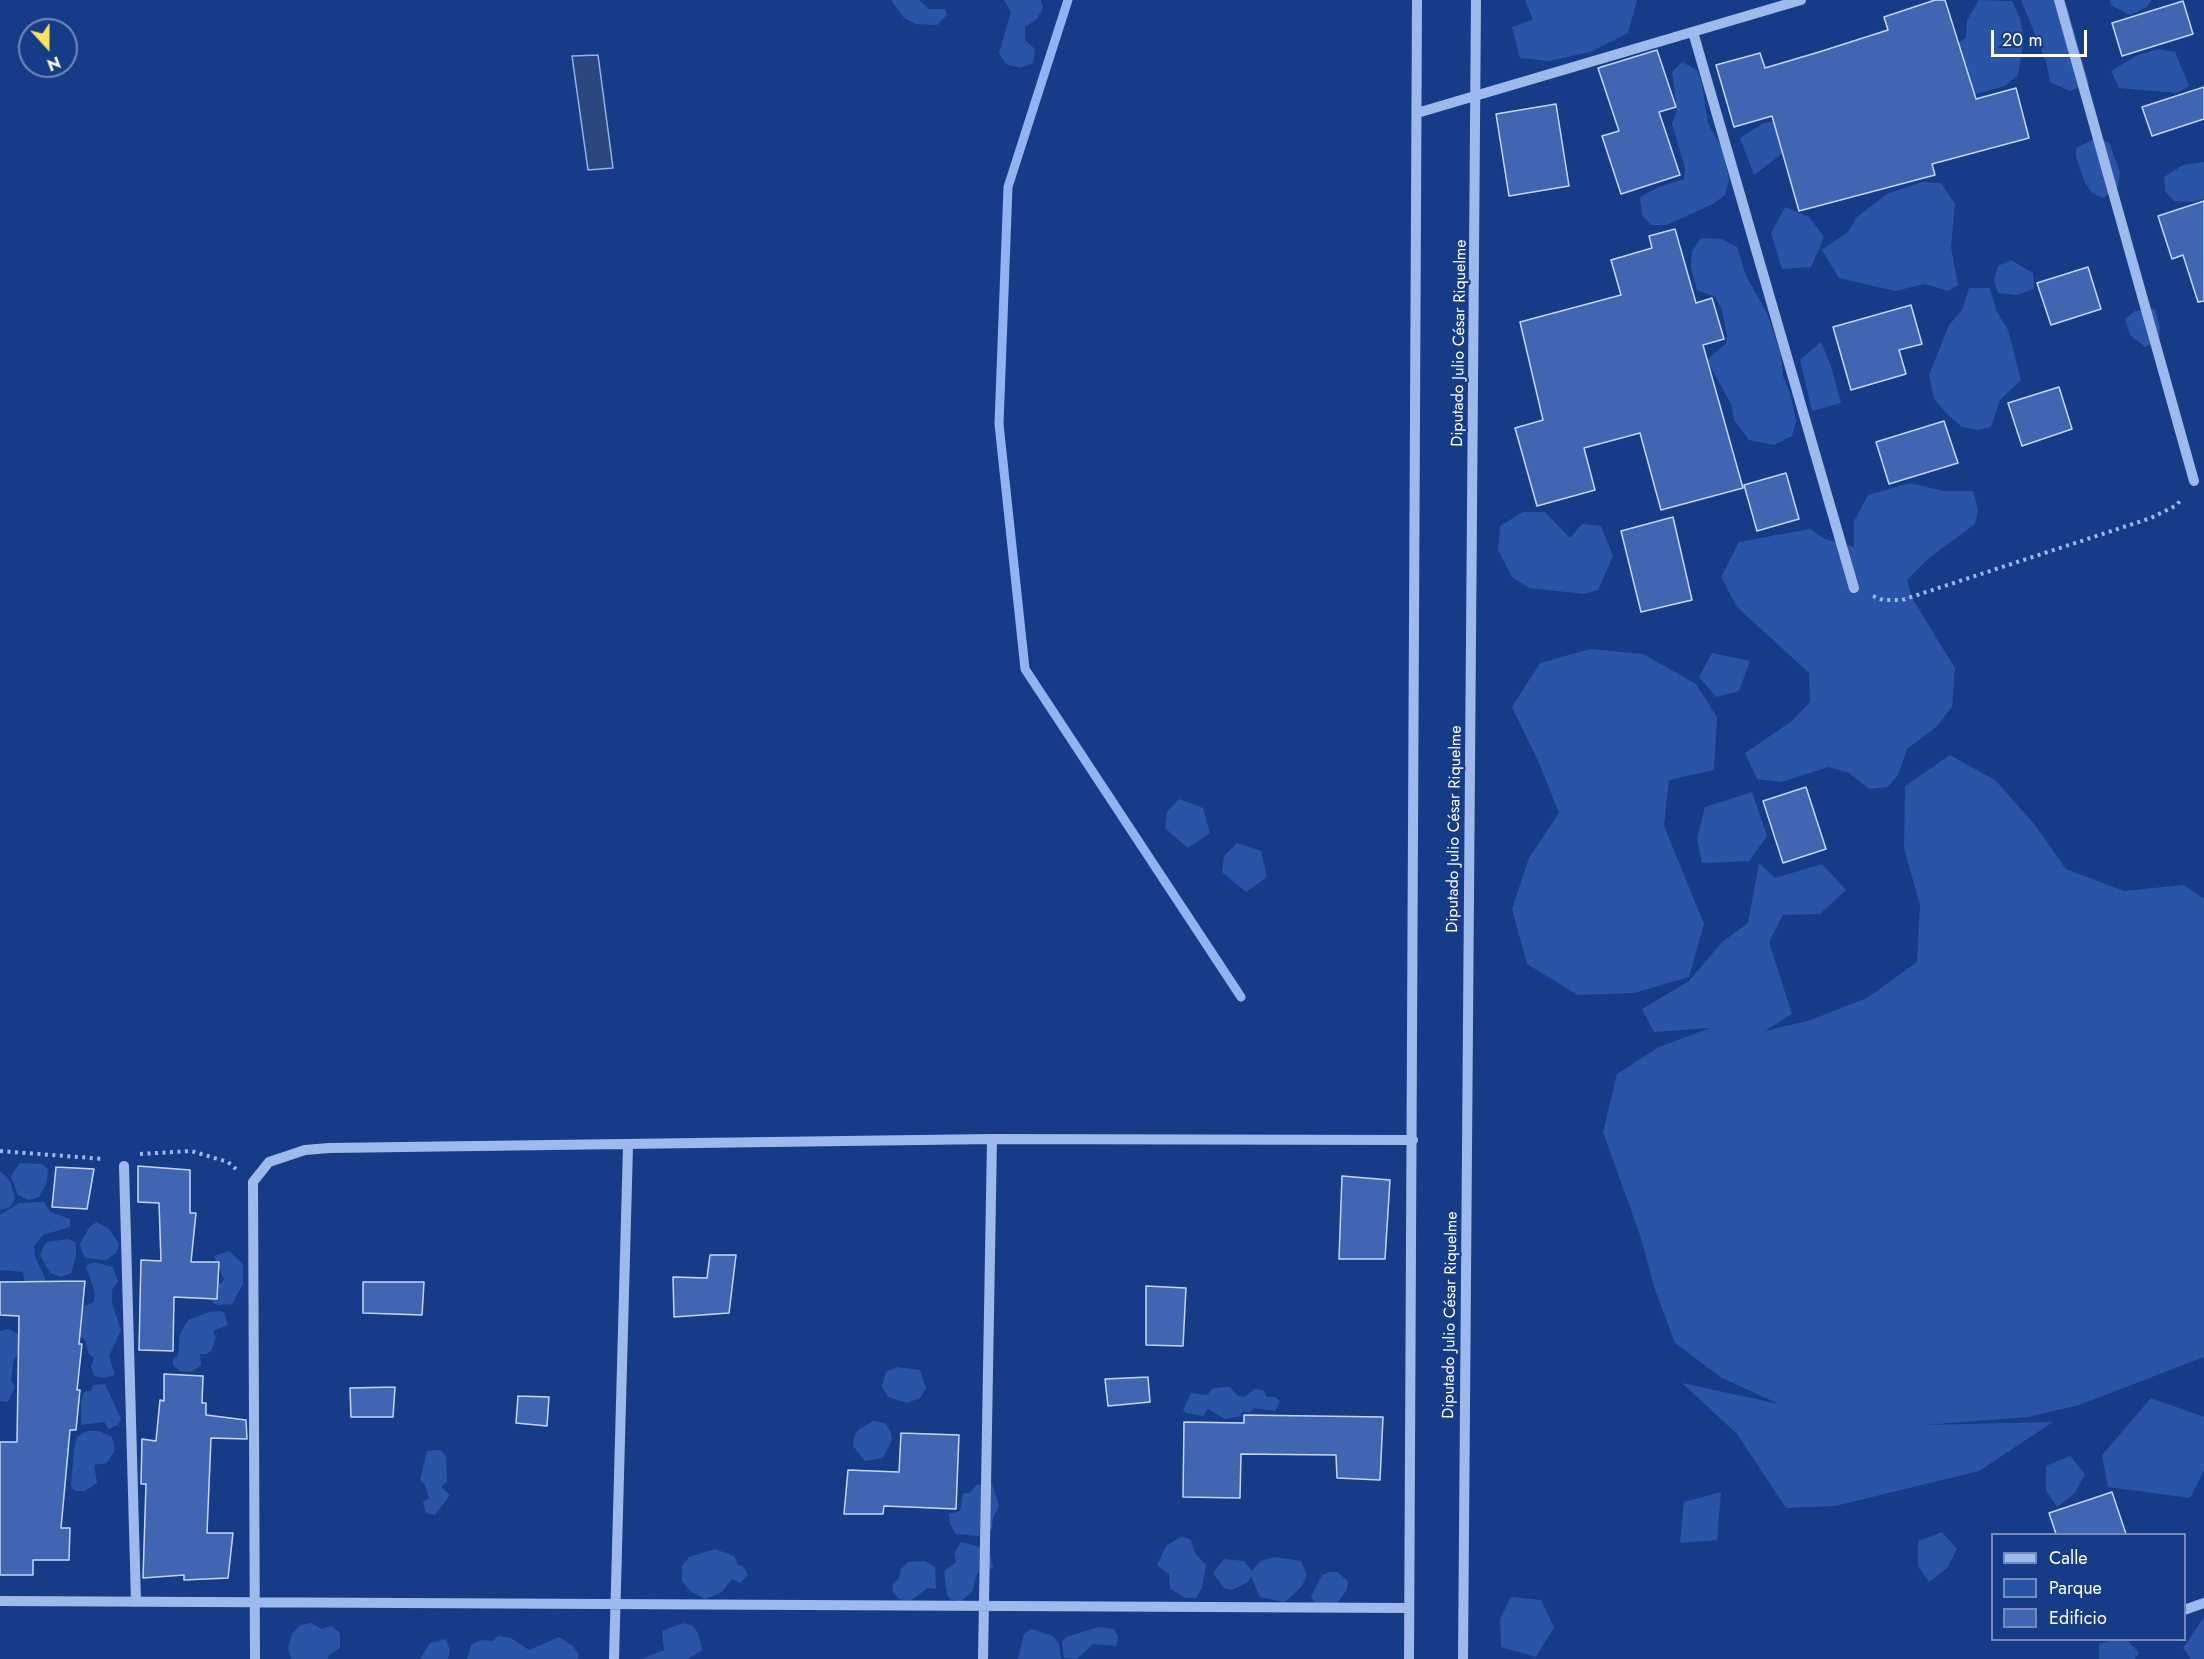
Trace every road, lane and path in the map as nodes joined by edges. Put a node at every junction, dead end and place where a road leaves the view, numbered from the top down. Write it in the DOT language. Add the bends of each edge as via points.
graph roads {
  1 [pos="1417,0"];
  2 [pos="1476,0"];
  3 [pos="1801,0"];
  4 [pos="2059,0"];
  5 [pos="1693,32"];
  6 [pos="1477,95"];
  7 [pos="1417,113"];
  8 [pos="2194,481"];
  9 [pos="1854,588"];
  10 [pos="992,1139"];
  11 [pos="1413,1140"];
  12 [pos="628,1146"];
  13 [pos="0,1151"];
  14 [pos="124,1166"];
  15 [pos="253,1182"];
  16 [pos="0,1601"];
  17 [pos="136,1602"];
  18 [pos="255,1603"];
  19 [pos="2204,1603"];
  20 [pos="614,1605"];
  21 [pos="983,1607"];
  22 [pos="1409,1608"];
  23 [pos="2186,1609"];
  24 [pos="255,1659"];
  25 [pos="614,1659"];
  26 [pos="983,1659"];
  27 [pos="1408,1659"];
  28 [pos="1463,1659"];
  1 -- 7 [label="street"];
  2 -- 6 [label="street, Diputado Julio César Riquelme"];
  3 -- 5 [label="street"];
  4 -- 8 [label="street"];
  5 -- 6 [label="street"];
  5 -- 9 [label="street"];
  6 -- 7 [label="street"];
  6 -- 28 [label="street, Diputado Julio César Riquelme"];
  7 -- 11 [label="street"];
  8 -- 9 [label="path" via="2177,505 2151,518 1902,600 1883,600"];
  10 -- 11 [label="street"];
  10 -- 12 [label="street"];
  10 -- 21 [label="street"];
  11 -- 22 [label="street"];
  12 -- 15 [label="street" via="305,1150 269,1162"];
  12 -- 20 [label="street"];
  13 -- 14 [label="path" via="98,1156"];
  14 -- 15 [label="path" via="140,1154 191,1151 228,1162"];
  14 -- 17 [label="street"];
  15 -- 18 [label="street"];
  16 -- 17 [label="street"];
  17 -- 18 [label="street"];
  18 -- 20 [label="street"];
  18 -- 24 [label="street"];
  19 -- 23 [label="street"];
  20 -- 21 [label="street"];
  20 -- 25 [label="street"];
  21 -- 22 [label="street"];
  21 -- 26 [label="street"];
  22 -- 27 [label="street"];
}
